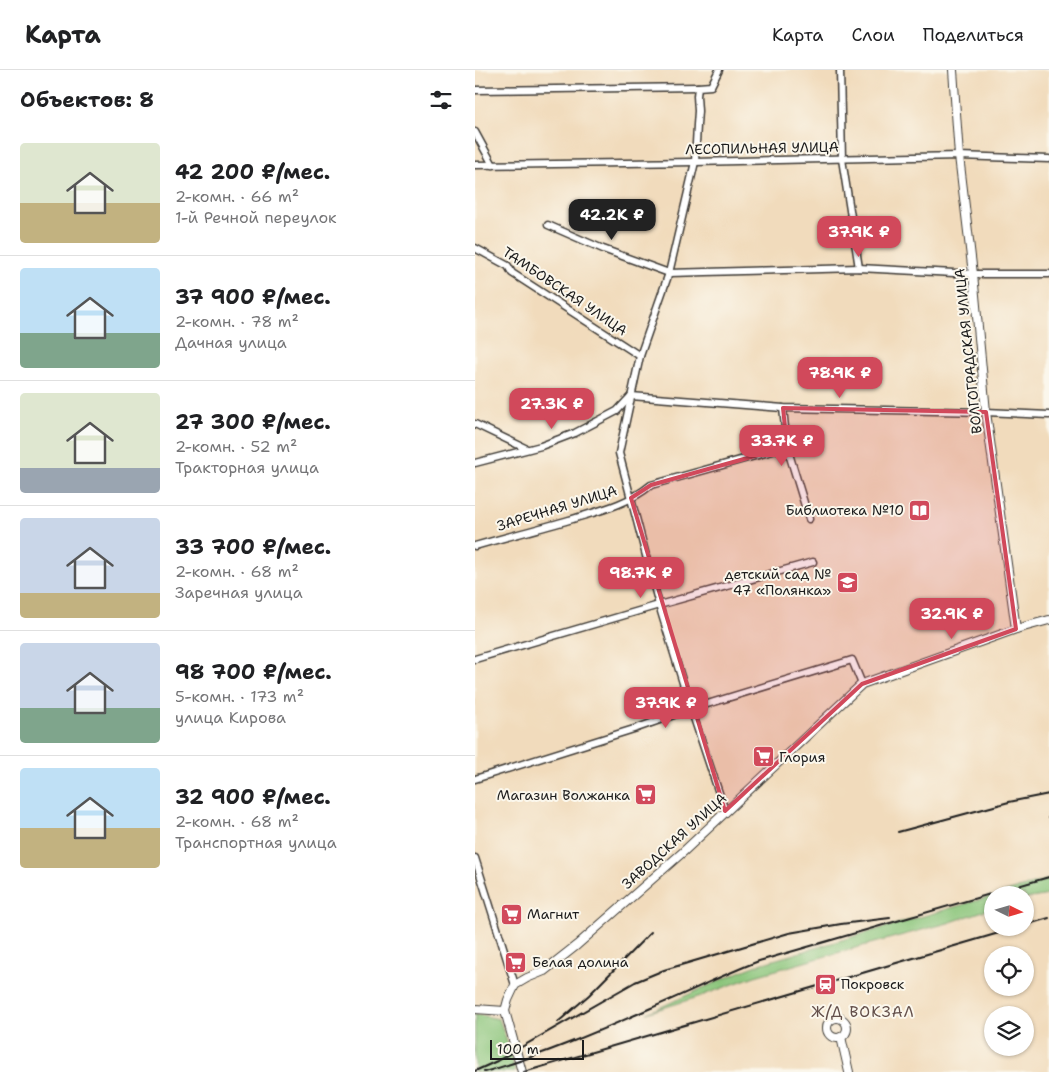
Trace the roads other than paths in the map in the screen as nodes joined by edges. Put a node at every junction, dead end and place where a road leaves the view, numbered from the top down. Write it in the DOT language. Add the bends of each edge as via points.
graph roads {
  1 [pos="719,70"];
  2 [pos="840,70"];
  3 [pos="953,70"];
  4 [pos="698,87"];
  5 [pos="475,90"];
  6 [pos="475,132"];
  7 [pos="959,156"];
  8 [pos="842,159"];
  9 [pos="1049,159"];
  10 [pos="695,162"];
  11 [pos="475,165"];
  12 [pos="493,165"];
  13 [pos="548,225"];
  14 [pos="475,248"];
  15 [pos="859,268"];
  16 [pos="669,272"];
  17 [pos="973,274"];
  18 [pos="1049,274"];
  19 [pos="640,356"];
  20 [pos="631,396"];
  21 [pos="783,408"];
  22 [pos="986,412"];
  23 [pos="1049,415"];
  24 [pos="475,424"];
  25 [pos="787,448"];
  26 [pos="527,449"];
  27 [pos="475,463"];
  28 [pos="631,498"];
  29 [pos="809,519"];
  30 [pos="475,546"];
  31 [pos="813,562"];
  32 [pos="659,605"];
  33 [pos="1049,620"];
  34 [pos="1015,630"];
  35 [pos="475,659"];
  36 [pos="862,684"];
  37 [pos="691,709"];
  38 [pos="475,779"];
  39 [pos="725,811"];
  40 [pos="475,858"];
  41 [pos="515,985"];
  42 [pos="475,1009"];
  43 [pos="505,1011"];
  44 [pos="841,1038"];
  45 [pos="523,1072"];
  46 [pos="849,1072"];
  1 -- 4 [label="street" via="711,86"];
  2 -- 8 [label="street"];
  3 -- 7 [label="street, ВОЛГОГРАДСКАЯ УЛИЦА"];
  4 -- 5 [label="street"];
  4 -- 10 [label="street"];
  6 -- 12 [label="street"];
  7 -- 8 [label="street, ЛЕСОПИЛЬНАЯ УЛИЦА"];
  7 -- 9 [label="street, ЛЕСОПИЛЬНАЯ УЛИЦА"];
  7 -- 17 [label="street, ВОЛГОГРАДСКАЯ УЛИЦА"];
  8 -- 10 [label="street, ЛЕСОПИЛЬНАЯ УЛИЦА"];
  8 -- 15 [label="street"];
  10 -- 12 [label="street, ЛЕСОПИЛЬНАЯ УЛИЦА"];
  10 -- 16 [label="street"];
  11 -- 12 [label="street, ЛЕСОПИЛЬНАЯ УЛИЦА"];
  13 -- 16 [label="street" via="603,250"];
  14 -- 19 [label="street, ТАМБОВСКАЯ УЛИЦА" via="509,266 512,273"];
  15 -- 16 [label="street"];
  15 -- 17 [label="street"];
  16 -- 19 [label="street"];
  17 -- 18 [label="street"];
  17 -- 22 [label="street, ВОЛГОГРАДСКАЯ УЛИЦА"];
  19 -- 20 [label="street"];
  20 -- 21 [label="street"];
  20 -- 26 [label="street" via="617,411 575,433"];
  20 -- 28 [label="street" via="619,453"];
  21 -- 22 [label="street"];
  21 -- 25 [label="street"];
  22 -- 23 [label="street"];
  22 -- 34 [label="street, ВОЛГОГРАДСКАЯ УЛИЦА"];
  24 -- 26 [label="street"];
  25 -- 28 [label="street, ЗАРЕЧНАЯ УЛИЦА" via="651,485"];
  25 -- 29 [label="street"];
  26 -- 27 [label="street"];
  28 -- 30 [label="street, ЗАРЕЧНАЯ УЛИЦА" via="615,506"];
  28 -- 32 [label="street"];
  31 -- 32 [label="street"];
  32 -- 35 [label="street"];
  32 -- 37 [label="street"];
  33 -- 34 [label="street"];
  34 -- 36 [label="street"];
  36 -- 37 [label="street" via="852,660"];
  36 -- 39 [label="street, ЗАВОДСКАЯ УЛИЦА"];
  37 -- 38 [label="street"];
  37 -- 39 [label="street"];
  39 -- 41 [label="street, ЗАВОДСКАЯ УЛИЦА" via="563,957 544,971"];
  40 -- 41 [label="street"];
  41 -- 43 [label="street"];
  42 -- 43 [label="street"];
  43 -- 45 [label="street"];
  44 -- 46 [label="street"];
}
